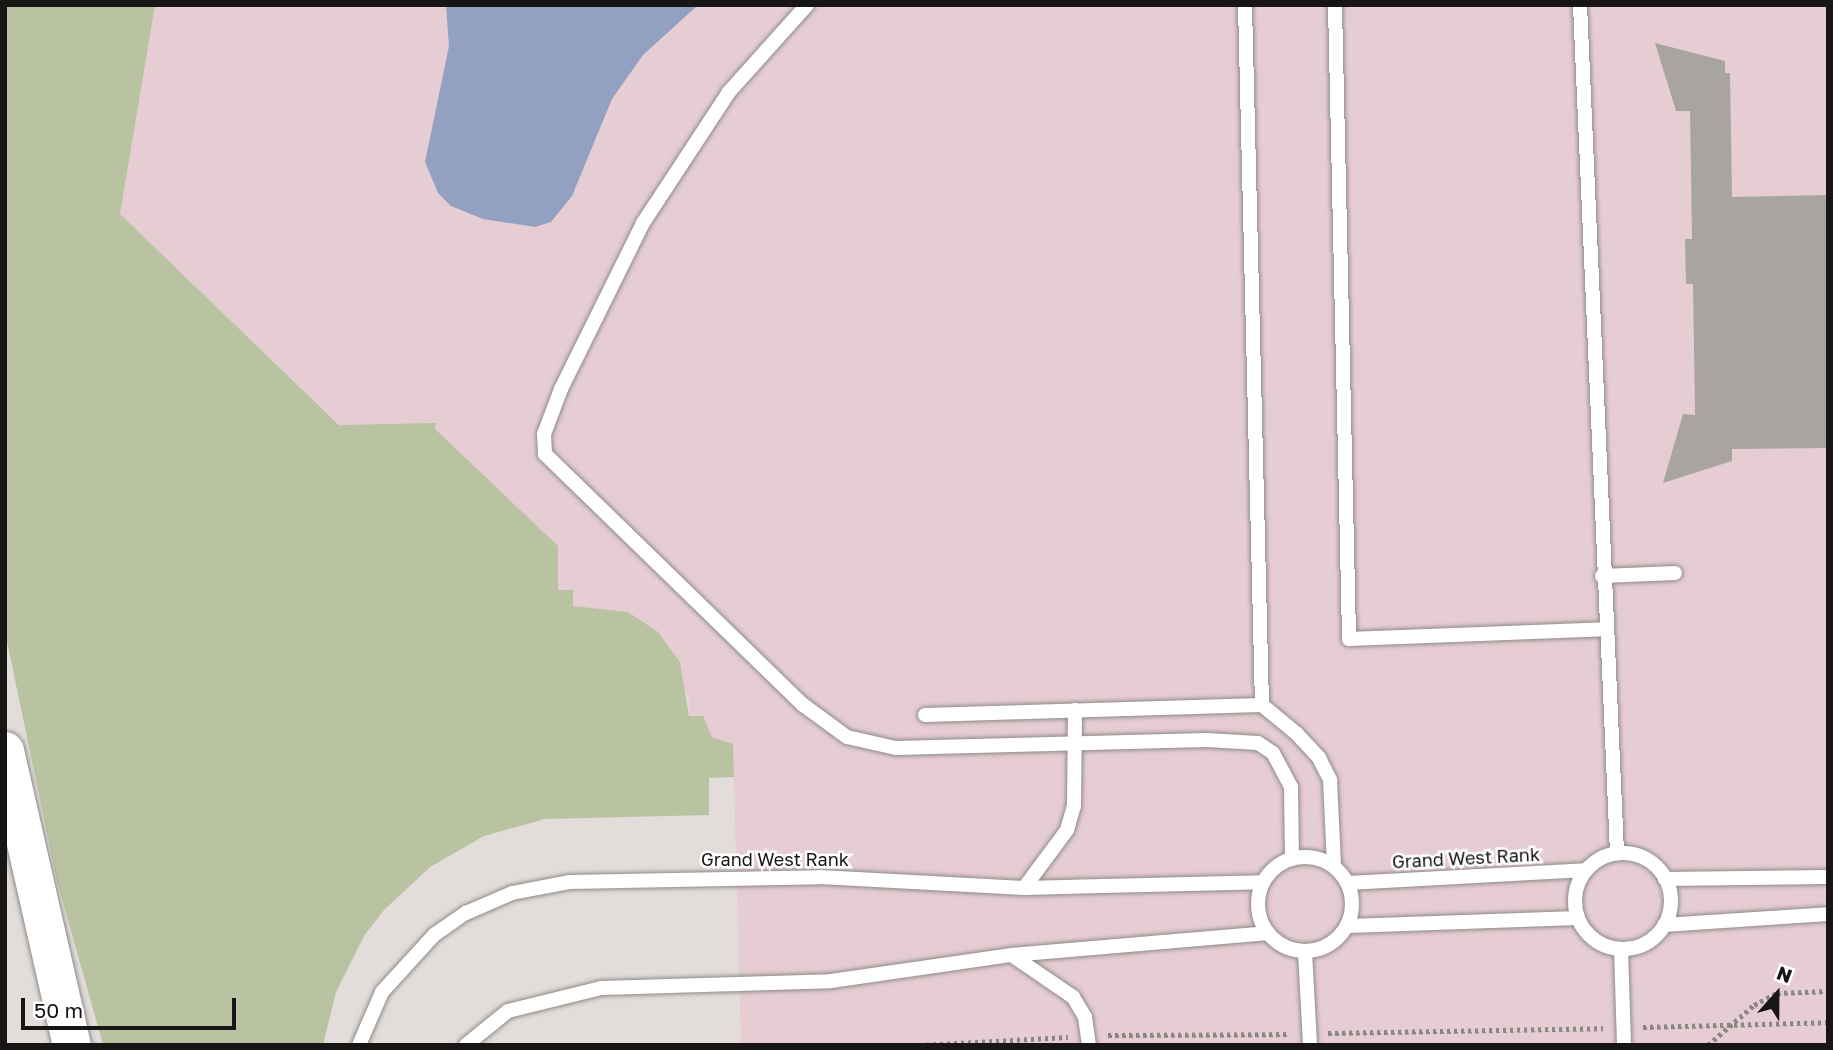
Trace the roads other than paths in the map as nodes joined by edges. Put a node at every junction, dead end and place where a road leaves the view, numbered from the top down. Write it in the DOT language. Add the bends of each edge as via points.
graph roads {
  1 [pos="807,5"];
  2 [pos="1245,5"];
  3 [pos="1335,5"];
  4 [pos="1580,5"];
  5 [pos="1675,573"];
  6 [pos="1602,576"];
  7 [pos="1605,629"];
  8 [pos="1262,705"];
  9 [pos="1075,710"];
  10 [pos="925,715"];
  11 [pos="1077,745"];
  12 [pos="5,751"];
  13 [pos="1618,853"];
  14 [pos="1292,859"];
  15 [pos="1334,866"];
  16 [pos="1586,870"];
  17 [pos="1828,877"];
  18 [pos="1665,879"];
  19 [pos="1263,882"];
  20 [pos="1348,883"];
  21 [pos="1024,888"];
  22 [pos="1828,914"];
  23 [pos="1578,918"];
  24 [pos="1664,925"];
  25 [pos="1348,926"];
  26 [pos="1268,933"];
  27 [pos="1621,949"];
  28 [pos="1305,952"];
  29 [pos="1012,955"];
  30 [pos="1309,1039"];
  31 [pos="1089,1040"];
  32 [pos="72,1045"];
  33 [pos="359,1045"];
  34 [pos="466,1045"];
  35 [pos="1624,1045"];
  1 -- 11 [label="lane" via="729,92 643,223 593,317 546,424 545,454 802,704 847,737 896,748"];
  2 -- 8 [label="lane"];
  3 -- 7 [label="lane" via="1349,639"];
  4 -- 6 [label="lane"];
  5 -- 6 [label="lane"];
  6 -- 7 [label="lane"];
  7 -- 13 [label="lane"];
  8 -- 9 [label="lane"];
  8 -- 15 [label="lane" via="1297,733 1319,758 1330,780"];
  9 -- 10 [label="lane"];
  9 -- 11 [label="lane"];
  11 -- 14 [label="lane" via="1206,740 1258,743 1273,753 1291,787"];
  11 -- 21 [label="lane" via="1077,789 1067,830"];
  12 -- 32 [label="highway"];
  13 -- 16 [label="lane, Grand West Rank"];
  13 -- 18 [label="lane" via="1645,859"];
  14 -- 15 [label="lane" via="1321,859"];
  14 -- 19 [label="lane" via="1280,864"];
  15 -- 20 [label="lane"];
  16 -- 20 [label="lane, Grand West Rank"];
  16 -- 23 [label="lane" via="1575,901"];
  17 -- 18 [label="lane"];
  18 -- 24 [label="lane" via="1670,894"];
  19 -- 21 [label="lane, Grand West Rank"];
  19 -- 26 [label="lane" via="1259,908"];
  20 -- 25 [label="lane" via="1352,904"];
  21 -- 33 [label="lane, Grand West Rank" via="820,877 660,878 569,882 512,893 466,914 409,959 382,992"];
  22 -- 24 [label="lane"];
  23 -- 25 [label="lane"];
  23 -- 27 [label="lane" via="1590,936"];
  24 -- 27 [label="lane" via="1646,943"];
  25 -- 28 [label="lane" via="1330,945"];
  26 -- 28 [label="lane" via="1284,946"];
  26 -- 29 [label="lane"];
  27 -- 35 [label="lane"];
  28 -- 30 [label="lane"];
  29 -- 31 [label="lane" via="1073,997 1085,1017"];
  29 -- 34 [label="lane" via="831,981 601,988 508,1011"];
}
